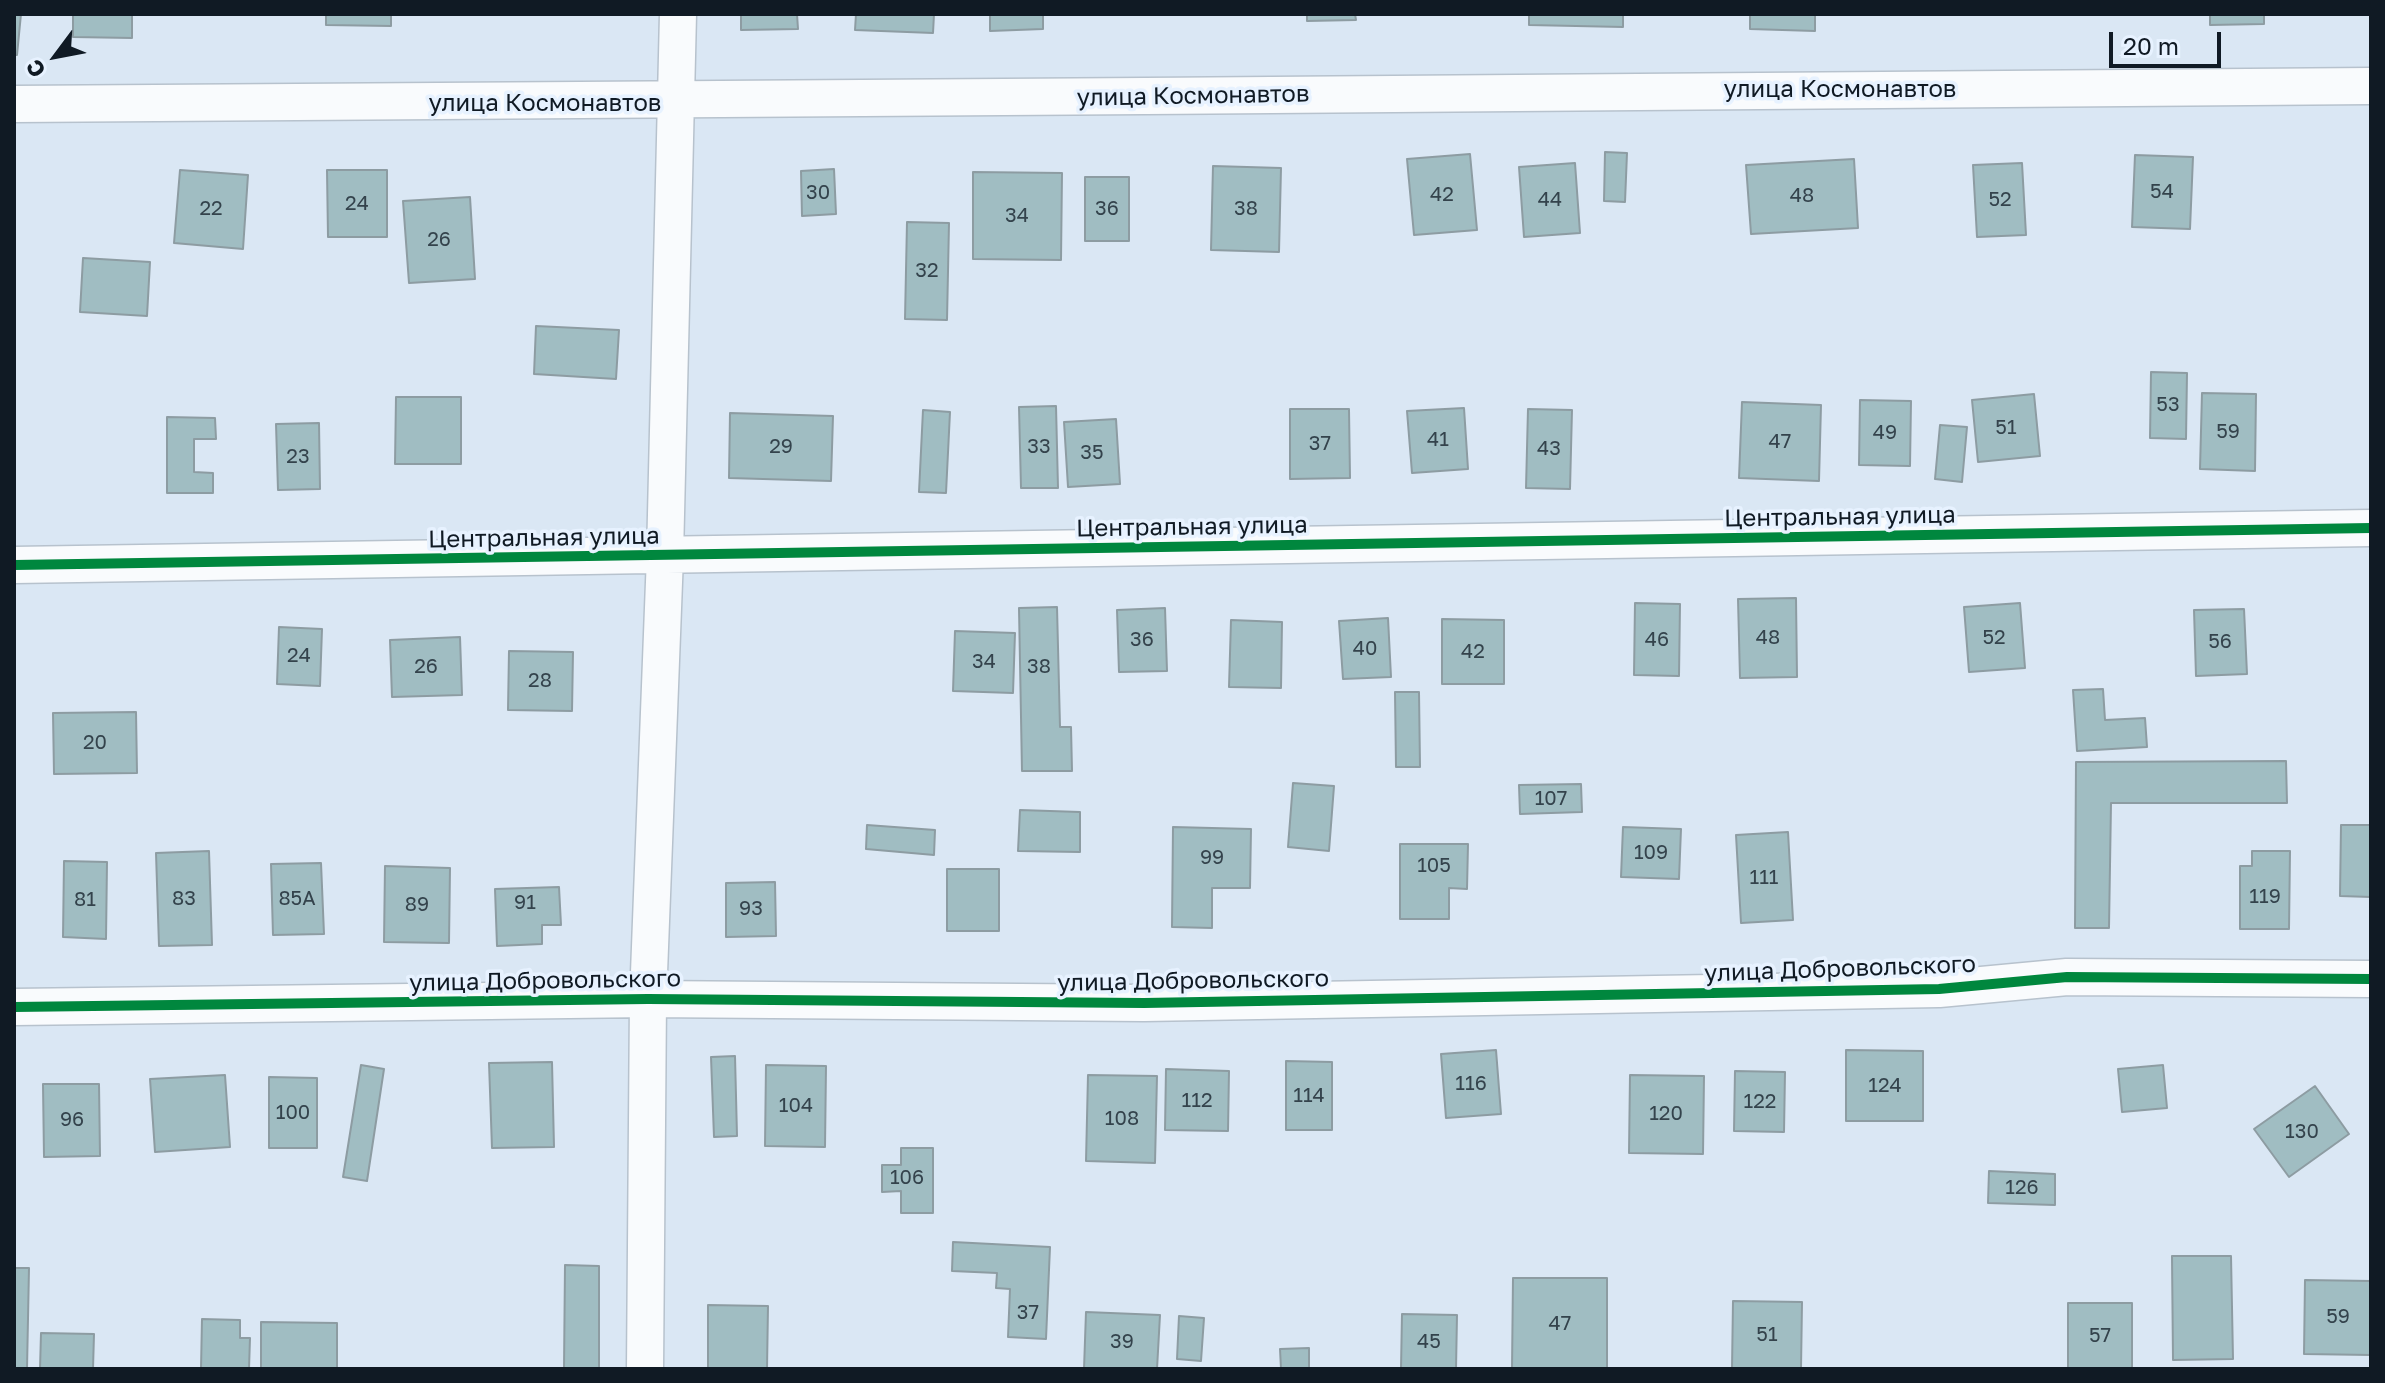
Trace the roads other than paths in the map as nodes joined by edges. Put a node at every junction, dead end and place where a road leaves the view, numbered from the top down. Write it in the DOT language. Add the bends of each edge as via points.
graph roads {
  1 [pos="678,14"];
  2 [pos="2371,86"];
  3 [pos="676,102"];
  4 [pos="14,104"];
  5 [pos="2371,528"];
  6 [pos="665,556"];
  7 [pos="14,565"];
  8 [pos="2371,979"];
  9 [pos="648,999"];
  10 [pos="14,1007"];
  11 [pos="645,1369"];
  1 -- 3 [label="street"];
  2 -- 3 [label="street, улица Космонавтов"];
  3 -- 4 [label="street, улица Космонавтов"];
  3 -- 6 [label="street"];
  5 -- 6 [label="street, Центральная улица"];
  6 -- 7 [label="street, Центральная улица"];
  6 -- 9 [label="street"];
  8 -- 9 [label="street, улица Добровольского" via="2067,977 1939,989 1144,1003"];
  9 -- 10 [label="street, улица Добровольского"];
  9 -- 11 [label="street"];
}
